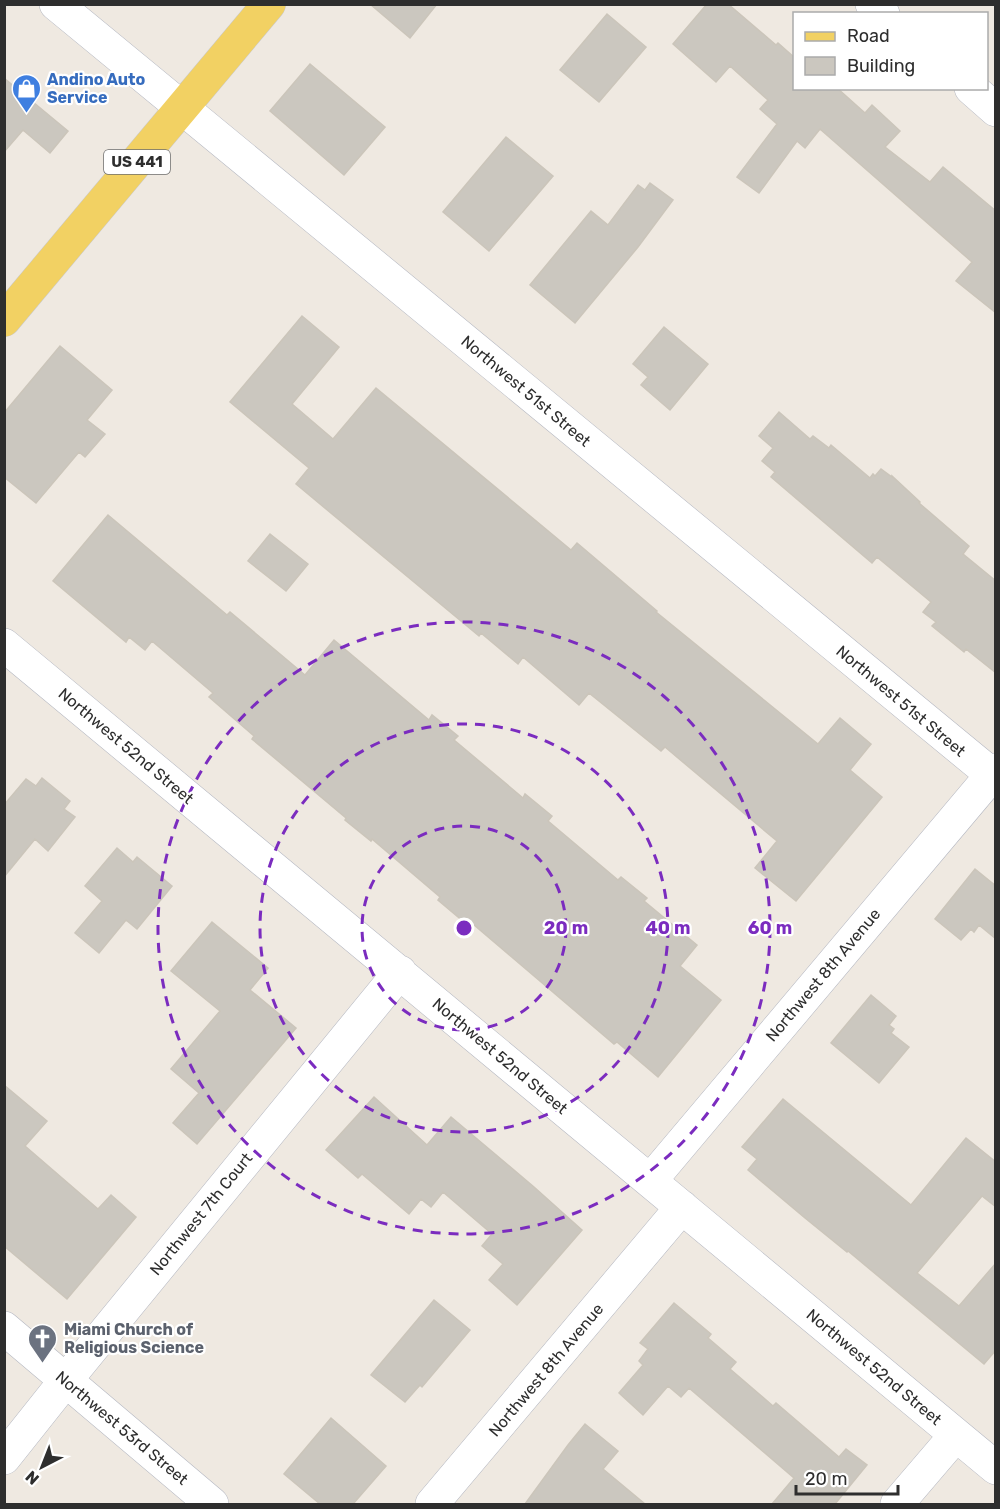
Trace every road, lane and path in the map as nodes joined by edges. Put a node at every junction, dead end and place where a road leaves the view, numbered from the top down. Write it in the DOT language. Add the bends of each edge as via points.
graph roads {
  1 [pos="56,4"];
  2 [pos="269,4"];
  3 [pos="973,90"];
  4 [pos="182,108"];
  5 [pos="996,110"];
  6 [pos="4,320"];
  7 [pos="4,645"];
  8 [pos="994,775"];
  9 [pos="400,972"];
  10 [pos="650,1180"];
  11 [pos="682,1207"];
  12 [pos="4,1328"];
  13 [pos="66,1380"];
  14 [pos="956,1435"];
  15 [pos="4,1458"];
  16 [pos="996,1468"];
  17 [pos="212,1504"];
  18 [pos="432,1504"];
  19 [pos="897,1504"];
  1 -- 4 [label="street, Northwest 51st Street"];
  2 -- 4 [label="main road, US 441"];
  3 -- 5 [label="street"];
  4 -- 6 [label="main road, US 441"];
  4 -- 8 [label="street, Northwest 51st Street"];
  7 -- 9 [label="street, Northwest 52nd Street"];
  8 -- 10 [label="street, Northwest 8th Avenue"];
  9 -- 10 [label="street, Northwest 52nd Street"];
  9 -- 13 [label="street, Northwest 7th Court"];
  10 -- 11 [label="street, Northwest 52nd Street"];
  11 -- 14 [label="street, Northwest 52nd Street"];
  11 -- 18 [label="street, Northwest 8th Avenue"];
  12 -- 13 [label="street, Northwest 53rd Street"];
  13 -- 15 [label="street, Northwest 7th Court"];
  13 -- 17 [label="street, Northwest 53rd Street"];
  14 -- 16 [label="street, Northwest 52nd Street"];
  14 -- 19 [label="street"];
}
